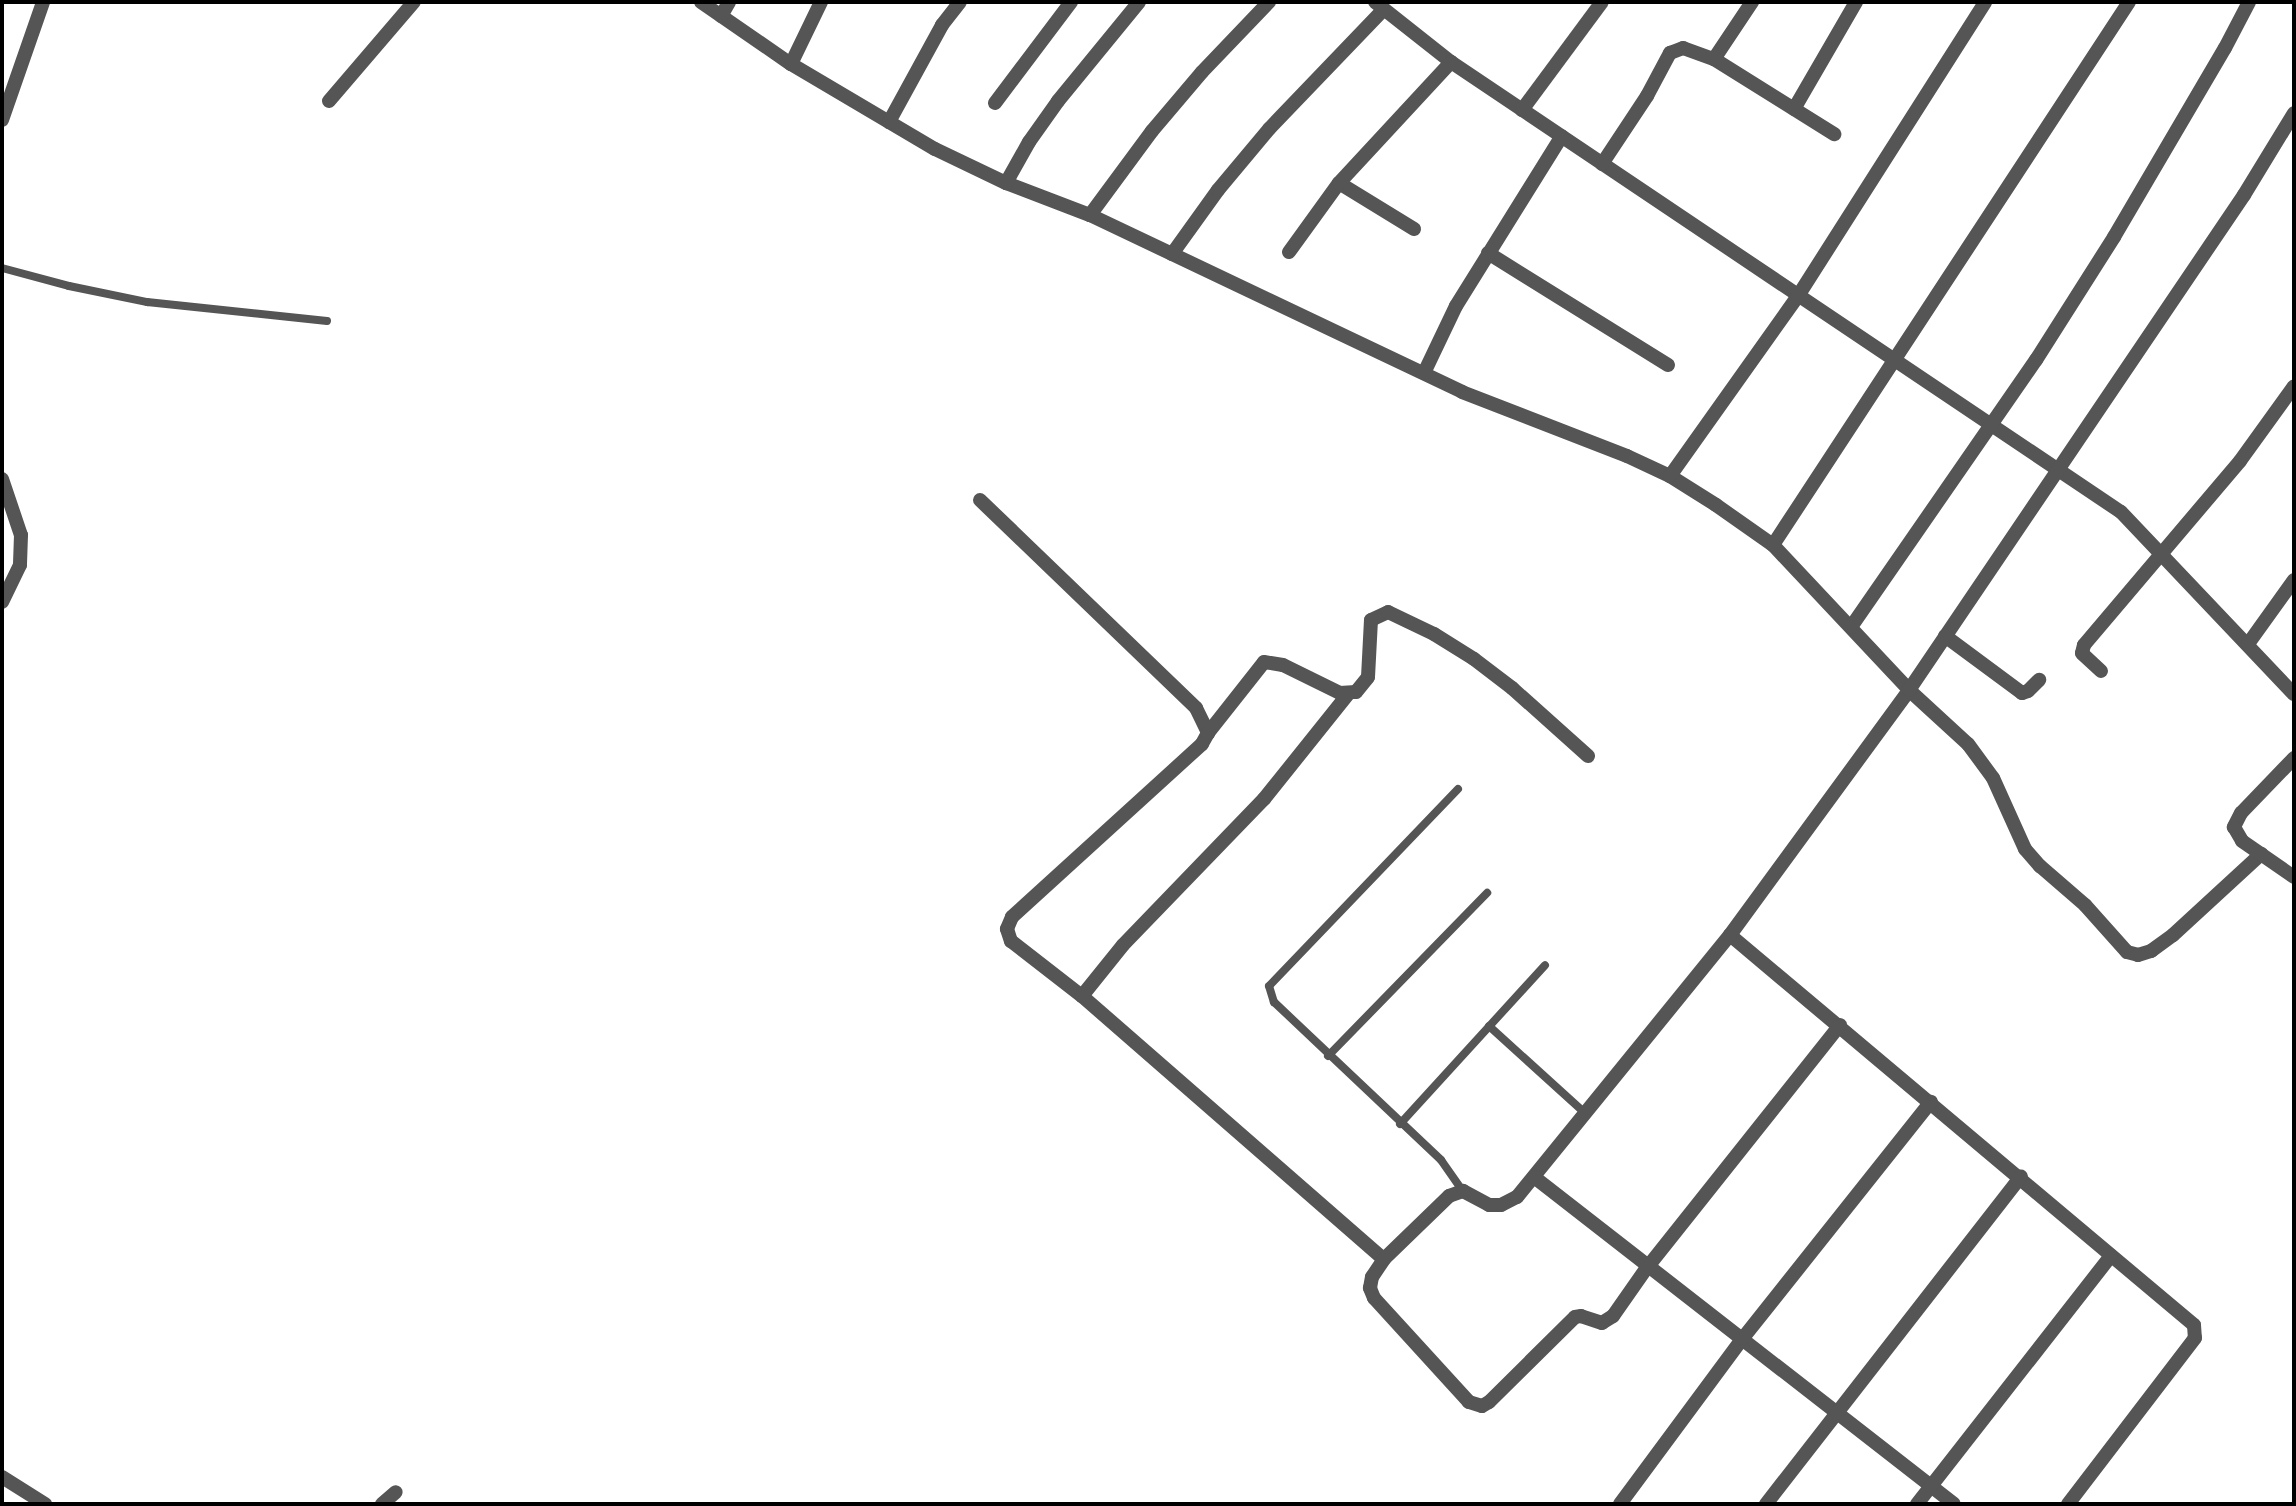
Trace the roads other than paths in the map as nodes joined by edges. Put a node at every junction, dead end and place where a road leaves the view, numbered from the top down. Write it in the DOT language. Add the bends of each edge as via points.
graph roads {
  1 [pos="43,2"];
  2 [pos="414,2"];
  3 [pos="701,2"];
  4 [pos="729,2"];
  5 [pos="821,2"];
  6 [pos="960,2"];
  7 [pos="1071,2"];
  8 [pos="1139,2"];
  9 [pos="1269,2"];
  10 [pos="1602,2"];
  11 [pos="1752,2"];
  12 [pos="1856,2"];
  13 [pos="1985,2"];
  14 [pos="2129,2"];
  15 [pos="2249,2"];
  16 [pos="1379,6"];
  17 [pos="721,16"];
  18 [pos="1714,59"];
  19 [pos="1451,62"];
  20 [pos="791,64"];
  21 [pos="329,101"];
  22 [pos="995,103"];
  23 [pos="1794,109"];
  24 [pos="1522,110"];
  25 [pos="2294,113"];
  26 [pos="2,120"];
  27 [pos="889,122"];
  28 [pos="1834,134"];
  29 [pos="1562,136"];
  30 [pos="1602,164"];
  31 [pos="1006,183"];
  32 [pos="1339,183"];
  33 [pos="1090,215"];
  34 [pos="1413,229"];
  35 [pos="1289,252"];
  36 [pos="1488,253"];
  37 [pos="1172,254"];
  38 [pos="2,268"];
  39 [pos="1798,296"];
  40 [pos="327,321"];
  41 [pos="1894,359"];
  42 [pos="1668,365"];
  43 [pos="1424,373"];
  44 [pos="2294,386"];
  45 [pos="1992,424"];
  46 [pos="2059,468"];
  47 [pos="1670,476"];
  48 [pos="2,480"];
  49 [pos="980,500"];
  50 [pos="1773,545"];
  51 [pos="2164,554"];
  52 [pos="2294,580"];
  53 [pos="2,602"];
  54 [pos="1851,627"];
  55 [pos="1945,636"];
  56 [pos="2248,644"];
  57 [pos="2101,671"];
  58 [pos="2039,680"];
  59 [pos="1909,690"];
  60 [pos="1348,694"];
  61 [pos="2294,694"];
  62 [pos="1208,733"];
  63 [pos="1588,756"];
  64 [pos="2294,758"];
  65 [pos="1458,789"];
  66 [pos="2261,854"];
  67 [pos="2294,877"];
  68 [pos="1487,893"];
  69 [pos="1730,934"];
  70 [pos="1545,965"];
  71 [pos="1082,996"];
  72 [pos="1840,1025"];
  73 [pos="1489,1026"];
  74 [pos="1328,1056"];
  75 [pos="1931,1102"];
  76 [pos="1586,1114"];
  77 [pos="1400,1124"];
  78 [pos="1534,1177"];
  79 [pos="2021,1177"];
  80 [pos="1463,1191"];
  81 [pos="2110,1255"];
  82 [pos="1384,1259"];
  83 [pos="1648,1266"];
  84 [pos="1743,1338"];
  85 [pos="1836,1412"];
  86 [pos="2,1477"];
  87 [pos="1931,1487"];
  88 [pos="396,1492"];
  89 [pos="39,1503"];
  90 [pos="382,1504"];
  91 [pos="1620,1504"];
  92 [pos="1766,1504"];
  93 [pos="1917,1504"];
  94 [pos="1954,1504"];
  95 [pos="2068,1504"];
  1 -- 26 [label="street"];
  2 -- 21 [label="street"];
  3 -- 17 [label="street"];
  4 -- 17 [label="street"];
  5 -- 20 [label="street"];
  6 -- 27 [label="street"];
  7 -- 22 [label="street"];
  8 -- 31 [label="street" via="1058,101"];
  9 -- 33 [label="street" via="1152,131"];
  10 -- 24 [label="street"];
  11 -- 18 [label="street"];
  12 -- 23 [label="street"];
  13 -- 39 [label="street"];
  14 -- 41 [label="street"];
  15 -- 45 [label="street" via="2114,237"];
  16 -- 19 [label="street"];
  16 -- 37 [label="street" via="1217,190"];
  17 -- 20 [label="street"];
  18 -- 23 [label="street"];
  18 -- 30 [label="street" via="1683,48 1670,53"];
  19 -- 24 [label="street"];
  19 -- 32 [label="street"];
  20 -- 27 [label="street"];
  23 -- 28 [label="street"];
  24 -- 29 [label="street"];
  25 -- 46 [label="street" via="2245,195"];
  27 -- 31 [label="street"];
  29 -- 30 [label="street"];
  29 -- 36 [label="street"];
  30 -- 39 [label="street"];
  31 -- 33 [label="street"];
  32 -- 34 [label="street"];
  32 -- 35 [label="street"];
  33 -- 37 [label="street"];
  36 -- 42 [label="street"];
  36 -- 43 [label="street"];
  37 -- 43 [label="street"];
  38 -- 40 [label="lane" via="148,302"];
  39 -- 41 [label="street"];
  39 -- 47 [label="street"];
  41 -- 45 [label="street"];
  41 -- 50 [label="street"];
  43 -- 47 [label="street"];
  44 -- 51 [label="street"];
  45 -- 46 [label="street"];
  45 -- 54 [label="street"];
  46 -- 51 [label="street" via="2121,512"];
  46 -- 55 [label="street"];
  47 -- 50 [label="street"];
  48 -- 53 [label="street" via="21,535 20,565"];
  49 -- 62 [label="street" via="1196,708"];
  50 -- 54 [label="street"];
  51 -- 56 [label="street"];
  51 -- 57 [label="street" via="2081,650"];
  52 -- 56 [label="street"];
  54 -- 59 [label="street"];
  55 -- 58 [label="street" via="2022,693"];
  55 -- 59 [label="street"];
  56 -- 61 [label="street"];
  59 -- 66 [label="street" via="1968,744 1983,764 2032,858 2085,905 2127,952 2151,951"];
  59 -- 69 [label="street"];
  60 -- 62 [label="street" via="1283,665 1264,662"];
  60 -- 63 [label="street" via="1356,692 1368,677 1371,620 1388,612 1474,659"];
  60 -- 71 [label="street" via="1264,799 1124,945"];
  62 -- 71 [label="street" via="1202,744 1012,917 1007,929 1011,941"];
  64 -- 66 [label="street" via="2241,813 2234,827 2242,841"];
  65 -- 74 [label="lane" via="1269,986 1273,1002"];
  66 -- 67 [label="street"];
  68 -- 74 [label="lane"];
  69 -- 72 [label="street"];
  69 -- 76 [label="street"];
  70 -- 73 [label="lane"];
  71 -- 82 [label="street"];
  72 -- 75 [label="street"];
  72 -- 83 [label="street"];
  73 -- 76 [label="lane"];
  73 -- 77 [label="lane"];
  74 -- 77 [label="lane"];
  75 -- 79 [label="street"];
  75 -- 84 [label="street"];
  76 -- 78 [label="street"];
  77 -- 80 [label="lane" via="1441,1160"];
  78 -- 80 [label="street" via="1517,1197 1502,1205 1489,1205"];
  78 -- 83 [label="street"];
  79 -- 81 [label="street"];
  79 -- 85 [label="street"];
  80 -- 82 [label="street" via="1449,1196"];
  81 -- 87 [label="street"];
  81 -- 95 [label="street" via="2191,1321 2197,1332"];
  82 -- 83 [label="street" via="1372,1277 1374,1298 1469,1402 1482,1406 1575,1317 1608,1321"];
  83 -- 84 [label="street"];
  84 -- 85 [label="street"];
  84 -- 91 [label="street"];
  85 -- 87 [label="street"];
  85 -- 92 [label="street"];
  86 -- 89 [label="street"];
  87 -- 93 [label="street"];
  87 -- 94 [label="street"];
  88 -- 90 [label="street"];
}
